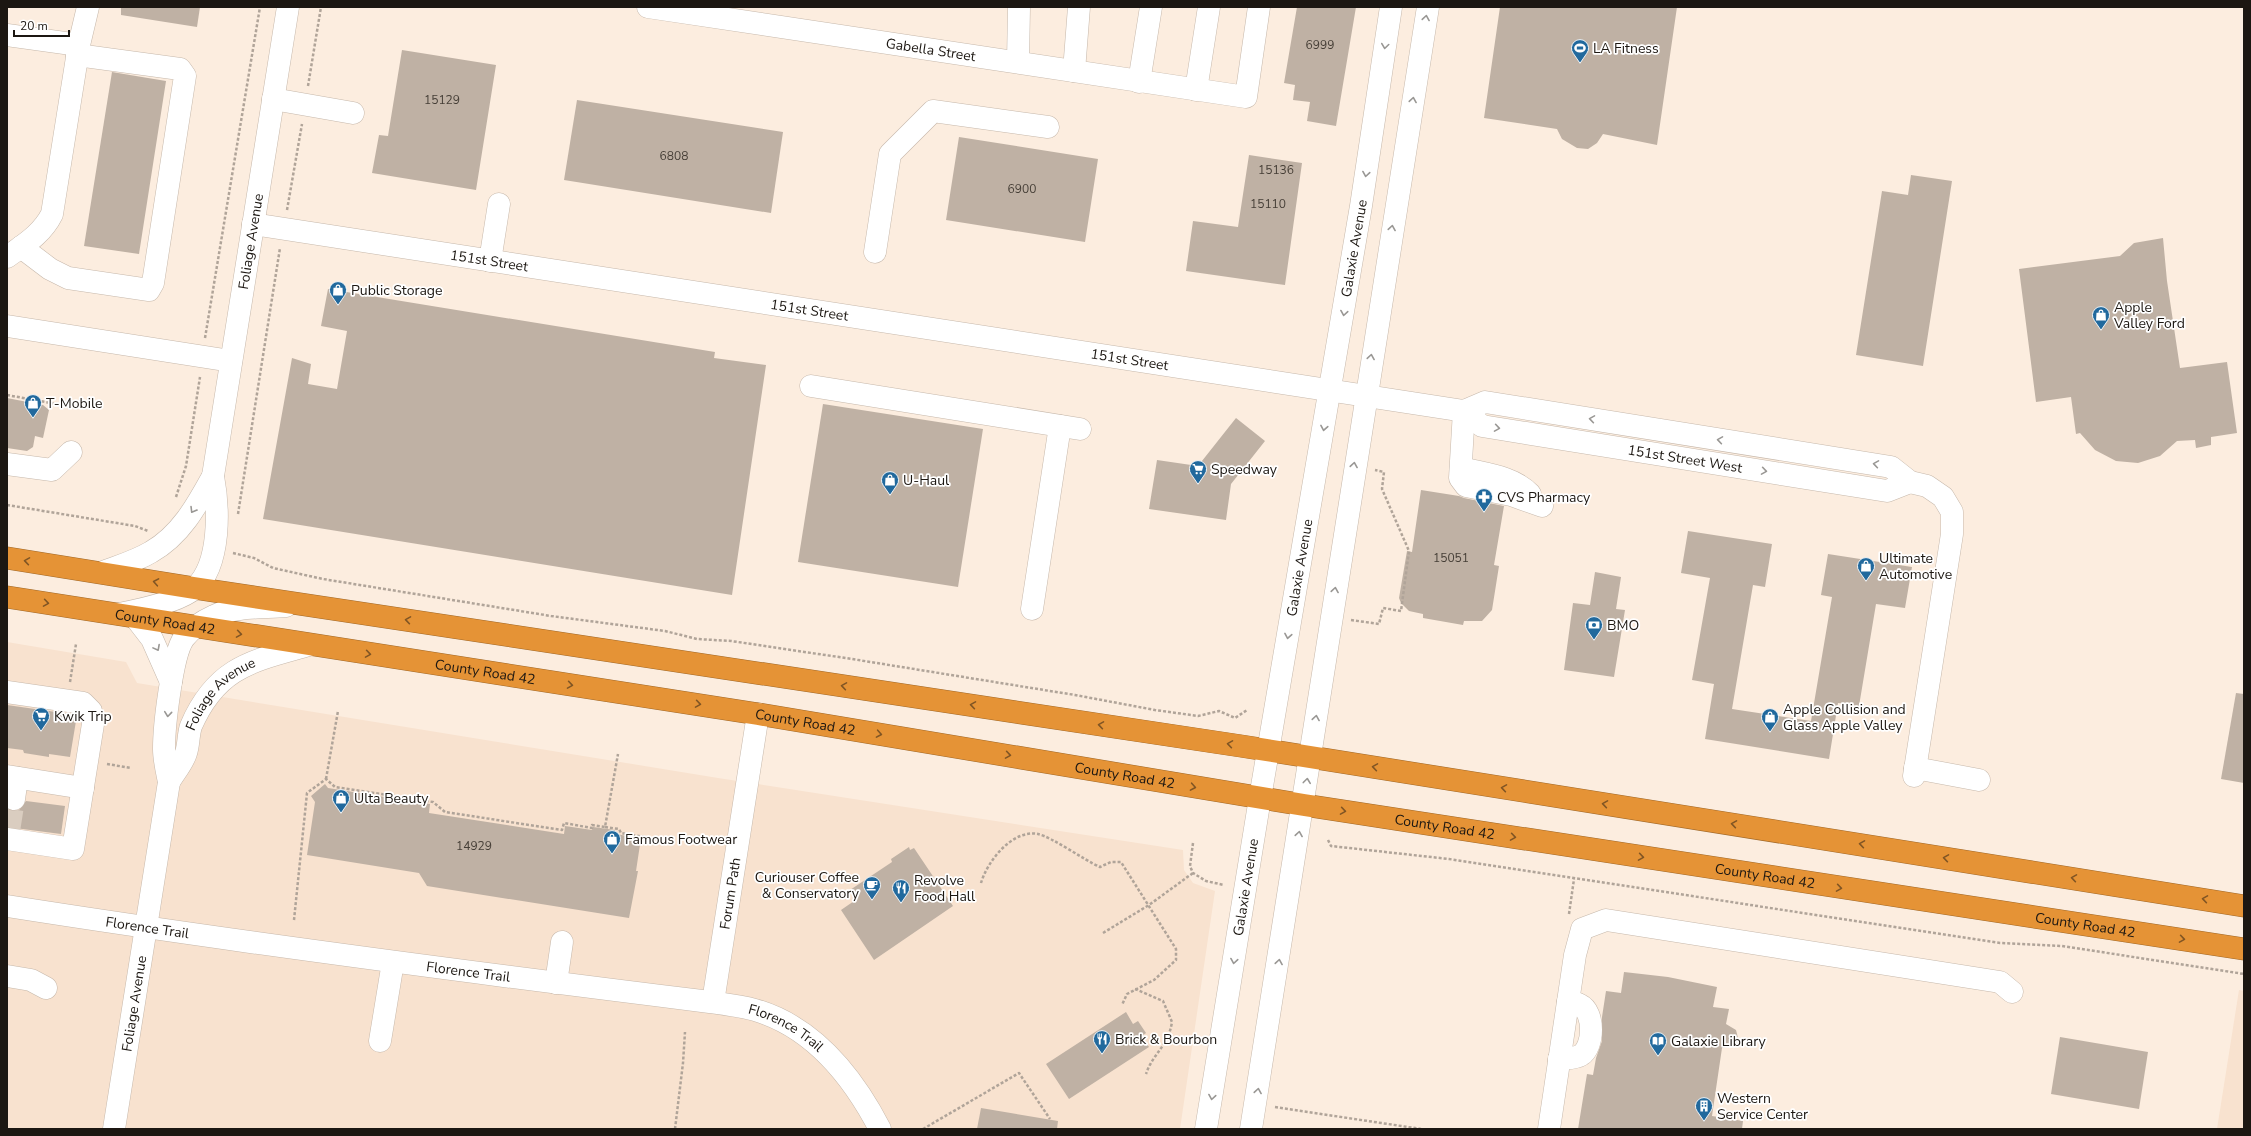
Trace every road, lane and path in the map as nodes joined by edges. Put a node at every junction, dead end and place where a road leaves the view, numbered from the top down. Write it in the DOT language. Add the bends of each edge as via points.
graph roads {
  1 [pos="88,7"];
  2 [pos="260,7"];
  3 [pos="288,7"];
  4 [pos="648,7"];
  5 [pos="1019,7"];
  6 [pos="1080,7"];
  7 [pos="1151,7"];
  8 [pos="1210,7"];
  9 [pos="1259,7"];
  10 [pos="1391,7"];
  11 [pos="1428,7"];
  12 [pos="7,34"];
  13 [pos="78,50"];
  14 [pos="1018,62"];
  15 [pos="1074,71"];
  16 [pos="1139,82"];
  17 [pos="1196,90"];
  18 [pos="273,99"];
  19 [pos="353,113"];
  20 [pos="1048,127"];
  21 [pos="288,198"];
  22 [pos="499,204"];
  23 [pos="253,224"];
  24 [pos="283,229"];
  25 [pos="14,252"];
  26 [pos="875,252"];
  27 [pos="490,261"];
  28 [pos="7,326"];
  29 [pos="203,357"];
  30 [pos="231,361"];
  31 [pos="811,386"];
  32 [pos="1331,390"];
  33 [pos="7,395"];
  34 [pos="1365,395"];
  35 [pos="78,408"];
  36 [pos="1464,411"];
  37 [pos="71,452"];
  38 [pos="7,464"];
  39 [pos="1372,469"];
  40 [pos="213,476"];
  41 [pos="176,498"];
  42 [pos="7,505"];
  43 [pos="1542,506"];
  44 [pos="237,522"];
  45 [pos="169,539"];
  46 [pos="222,552"];
  47 [pos="7,558"];
  48 [pos="103,572"];
  49 [pos="194,588"];
  50 [pos="228,594"];
  51 [pos="7,597"];
  52 [pos="304,605"];
  53 [pos="1032,608"];
  54 [pos="126,616"];
  55 [pos="1351,620"];
  56 [pos="195,628"];
  57 [pos="76,644"];
  58 [pos="309,645"];
  59 [pos="171,682"];
  60 [pos="7,692"];
  61 [pos="67,701"];
  62 [pos="1247,710"];
  63 [pos="338,711"];
  64 [pos="758,714"];
  65 [pos="1268,750"];
  66 [pos="618,754"];
  67 [pos="1310,757"];
  68 [pos="12,777"];
  69 [pos="326,779"];
  70 [pos="1979,780"];
  71 [pos="169,782"];
  72 [pos="83,788"];
  73 [pos="1260,798"];
  74 [pos="14,799"];
  75 [pos="1304,805"];
  76 [pos="605,827"];
  77 [pos="7,837"];
  78 [pos="663,840"];
  79 [pos="1328,840"];
  80 [pos="1193,843"];
  81 [pos="1193,874"];
  82 [pos="1574,878"];
  83 [pos="981,883"];
  84 [pos="1224,885"];
  85 [pos="1149,905"];
  86 [pos="7,906"];
  87 [pos="2244,906"];
  88 [pos="1572,918"];
  89 [pos="294,920"];
  90 [pos="147,928"];
  91 [pos="1103,932"];
  92 [pos="562,942"];
  93 [pos="2244,949"];
  94 [pos="392,962"];
  95 [pos="2244,974"];
  96 [pos="7,976"];
  97 [pos="556,983"];
  98 [pos="46,988"];
  99 [pos="1135,989"];
  100 [pos="2012,992"];
  101 [pos="713,1002"];
  102 [pos="1122,1005"];
  103 [pos="685,1032"];
  104 [pos="380,1041"];
  105 [pos="1146,1074"];
  106 [pos="1275,1107"];
  107 [pos="1050,1119"];
  108 [pos="114,1129"];
  109 [pos="675,1129"];
  110 [pos="880,1129"];
  111 [pos="923,1129"];
  112 [pos="1207,1129"];
  113 [pos="1251,1129"];
  114 [pos="1421,1129"];
  115 [pos="1549,1129"];
  1 -- 13 [label="street"];
  2 -- 29 [label="path"];
  3 -- 18 [label="street, Foliage Avenue"];
  4 -- 14 [label="street, Gabella Street"];
  5 -- 14 [label="street"];
  6 -- 15 [label="street"];
  7 -- 16 [label="street"];
  8 -- 17 [label="street"];
  9 -- 17 [label="street, Gabella Street" via="1246,97"];
  10 -- 32 [label="street, Galaxie Avenue, one-way"];
  34 -- 11 [label="street, one-way"];
  12 -- 13 [label="street"];
  13 -- 25 [label="street" via="52,214 45,227"];
  13 -- 25 [label="street" via="180,69 185,76 153,283 149,290 68,278"];
  14 -- 15 [label="street, Gabella Street"];
  15 -- 16 [label="street, Gabella Street"];
  16 -- 17 [label="street, Gabella Street"];
  18 -- 19 [label="street"];
  18 -- 23 [label="street, Foliage Avenue"];
  20 -- 26 [label="street" via="933,111 890,154"];
  21 -- 24 [label="path"];
  22 -- 27 [label="street"];
  23 -- 24 [label="street, 151st Street"];
  23 -- 30 [label="street, Foliage Avenue"];
  24 -- 27 [label="street, 151st Street"];
  24 -- 44 [label="path"];
  27 -- 32 [label="street, 151st Street"];
  28 -- 29 [label="street"];
  29 -- 30 [label="street"];
  29 -- 41 [label="path" via="186,466"];
  30 -- 40 [label="street, Foliage Avenue"];
  31 -- 53 [label="street" via="1070,427"];
  32 -- 34 [label="street, 151st Street"];
  32 -- 65 [label="street, Galaxie Avenue, one-way"];
  33 -- 35 [label="path"];
  34 -- 36 [label="street"];
  67 -- 34 [label="street, one-way"];
  36 -- 43 [label="street" via="1460,478 1466,486"];
  36 -- 70 [label="street, 151st Street West" via="1482,426 1887,491 1910,482 1927,486 1943,497 1952,512 1952,534 1915,772"];
  37 -- 38 [label="street" via="52,470"];
  39 -- 55 [label="path" via="1384,472 1382,489 1409,551 1401,611 1383,608 1379,624"];
  40 -- 45 [label="street, Foliage Avenue, one-way" via="188,519"];
  40 -- 46 [label="street, Foliage Avenue"];
  42 -- 45 [label="path" via="135,526"];
  45 -- 48 [label="street, Foliage Avenue" via="152,552"];
  46 -- 49 [label="street, Foliage Avenue"];
  46 -- 50 [label="street"];
  46 -- 62 [label="path" via="254,558 273,568 323,579 551,616 665,631 697,639 731,641 852,658 1198,716 1219,711 1235,718"];
  48 -- 47 [label="highway, one-way"];
  49 -- 48 [label="highway, one-way"];
  49 -- 50 [label="highway"];
  49 -- 54 [label="street, Foliage Avenue" via="164,603"];
  50 -- 52 [label="highway"];
  51 -- 54 [label="highway, County Road 42, one-way"];
  52 -- 56 [label="street, Foliage Avenue" via="236,610 215,616"];
  65 -- 52 [label="highway, one-way"];
  54 -- 56 [label="highway, County Road 42"];
  54 -- 59 [label="street, one-way" via="152,639"];
  56 -- 58 [label="highway, County Road 42, one-way"];
  56 -- 59 [label="street, Foliage Avenue" via="184,638 178,651"];
  57 -- 61 [label="path"];
  58 -- 64 [label="highway, County Road 42, one-way"];
  58 -- 71 [label="street, Foliage Avenue" via="248,662 229,674 200,708 190,728 186,754"];
  59 -- 71 [label="street, Foliage Avenue, one-way" via="164,750"];
  60 -- 61 [label="street"];
  61 -- 72 [label="street" via="83,703 91,711 93,724"];
  63 -- 69 [label="path"];
  64 -- 73 [label="highway, County Road 42, one-way"];
  64 -- 101 [label="street, Forum Path"];
  65 -- 67 [label="highway"];
  65 -- 73 [label="street, Galaxie Avenue"];
  66 -- 76 [label="path"];
  75 -- 67 [label="street, one-way"];
  87 -- 67 [label="highway, one-way"];
  68 -- 72 [label="street"];
  68 -- 74 [label="street"];
  69 -- 76 [label="path" via="335,786 433,802 445,812 562,830 564,823 592,828 592,825"];
  69 -- 89 [label="path" via="307,793"];
  71 -- 90 [label="street, Foliage Avenue"];
  72 -- 77 [label="street" via="73,849"];
  73 -- 75 [label="highway, County Road 42"];
  73 -- 112 [label="street, Galaxie Avenue, one-way"];
  75 -- 93 [label="highway, County Road 42, one-way"];
  113 -- 75 [label="street, one-way"];
  76 -- 78 [label="path" via="619,829 621,833"];
  79 -- 82 [label="path" via="1331,846 1449,859"];
  80 -- 81 [label="path" via="1190,866"];
  81 -- 84 [label="path" via="1206,881"];
  81 -- 85 [label="path"];
  82 -- 88 [label="path" via="1568,913"];
  82 -- 95 [label="path" via="2000,943 2062,946"];
  83 -- 85 [label="path" via="984,873 1000,849 1025,836 1037,834 1100,867 1110,862 1121,862"];
  85 -- 91 [label="path"];
  85 -- 99 [label="path" via="1176,949 1176,960 1154,980"];
  86 -- 90 [label="street, Florence Trail"];
  90 -- 94 [label="street, Florence Trail"];
  90 -- 108 [label="street, Foliage Avenue"];
  92 -- 97 [label="street"];
  94 -- 97 [label="street, Florence Trail"];
  94 -- 104 [label="street"];
  96 -- 98 [label="street" via="31,980"];
  97 -- 101 [label="street, Florence Trail"];
  99 -- 102 [label="path" via="1127,994"];
  99 -- 105 [label="path" via="1163,1001 1172,1022 1165,1046"];
  100 -- 115 [label="street" via="2000,982 1606,920 1582,929"];
  101 -- 110 [label="street, Florence Trail" via="755,1010 794,1028 812,1041 829,1054 844,1071"];
  103 -- 109 [label="path"];
  106 -- 114 [label="path"];
  107 -- 111 [label="path" via="1019,1073"];
}
